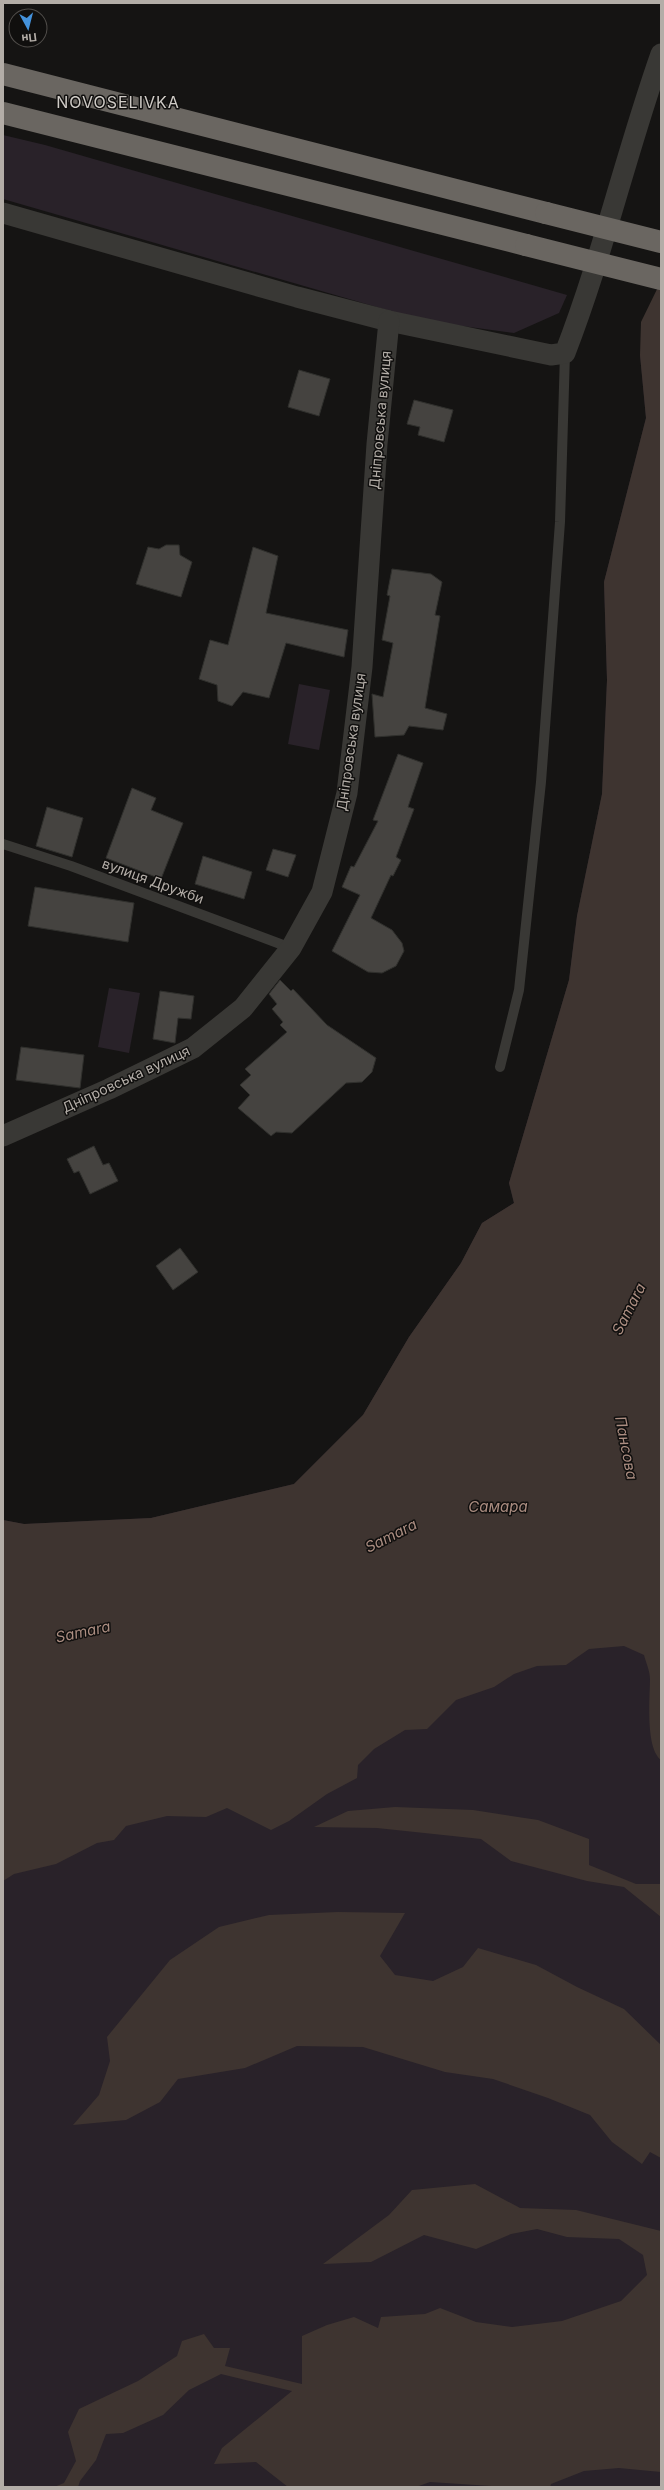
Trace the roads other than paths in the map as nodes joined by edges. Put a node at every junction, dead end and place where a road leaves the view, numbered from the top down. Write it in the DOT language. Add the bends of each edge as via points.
graph roads {
  1 [pos="661,54"];
  2 [pos="3,74"];
  3 [pos="3,113"];
  4 [pos="3,212"];
  5 [pos="661,242"];
  6 [pos="661,279"];
  7 [pos="389,321"];
  8 [pos="565,353"];
  9 [pos="3,844"];
  10 [pos="291,948"];
  11 [pos="500,1067"];
  12 [pos="3,1136"];
  1 -- 8 [label="street" via="617,189 583,306"];
  2 -- 5 [label="highway, bridge"];
  3 -- 6 [label="highway, bridge"];
  4 -- 7 [label="street"];
  7 -- 8 [label="street" via="551,355"];
  7 -- 10 [label="street, Дніпровська вулиця" via="362,668 347,793 322,892"];
  8 -- 11 [label="lane" via="560,522 541,782 519,990"];
  9 -- 10 [label="lane, вулиця Дружби" via="100,876"];
  10 -- 12 [label="street, Дніпровська вулиця" via="243,1008 193,1048"];
}
